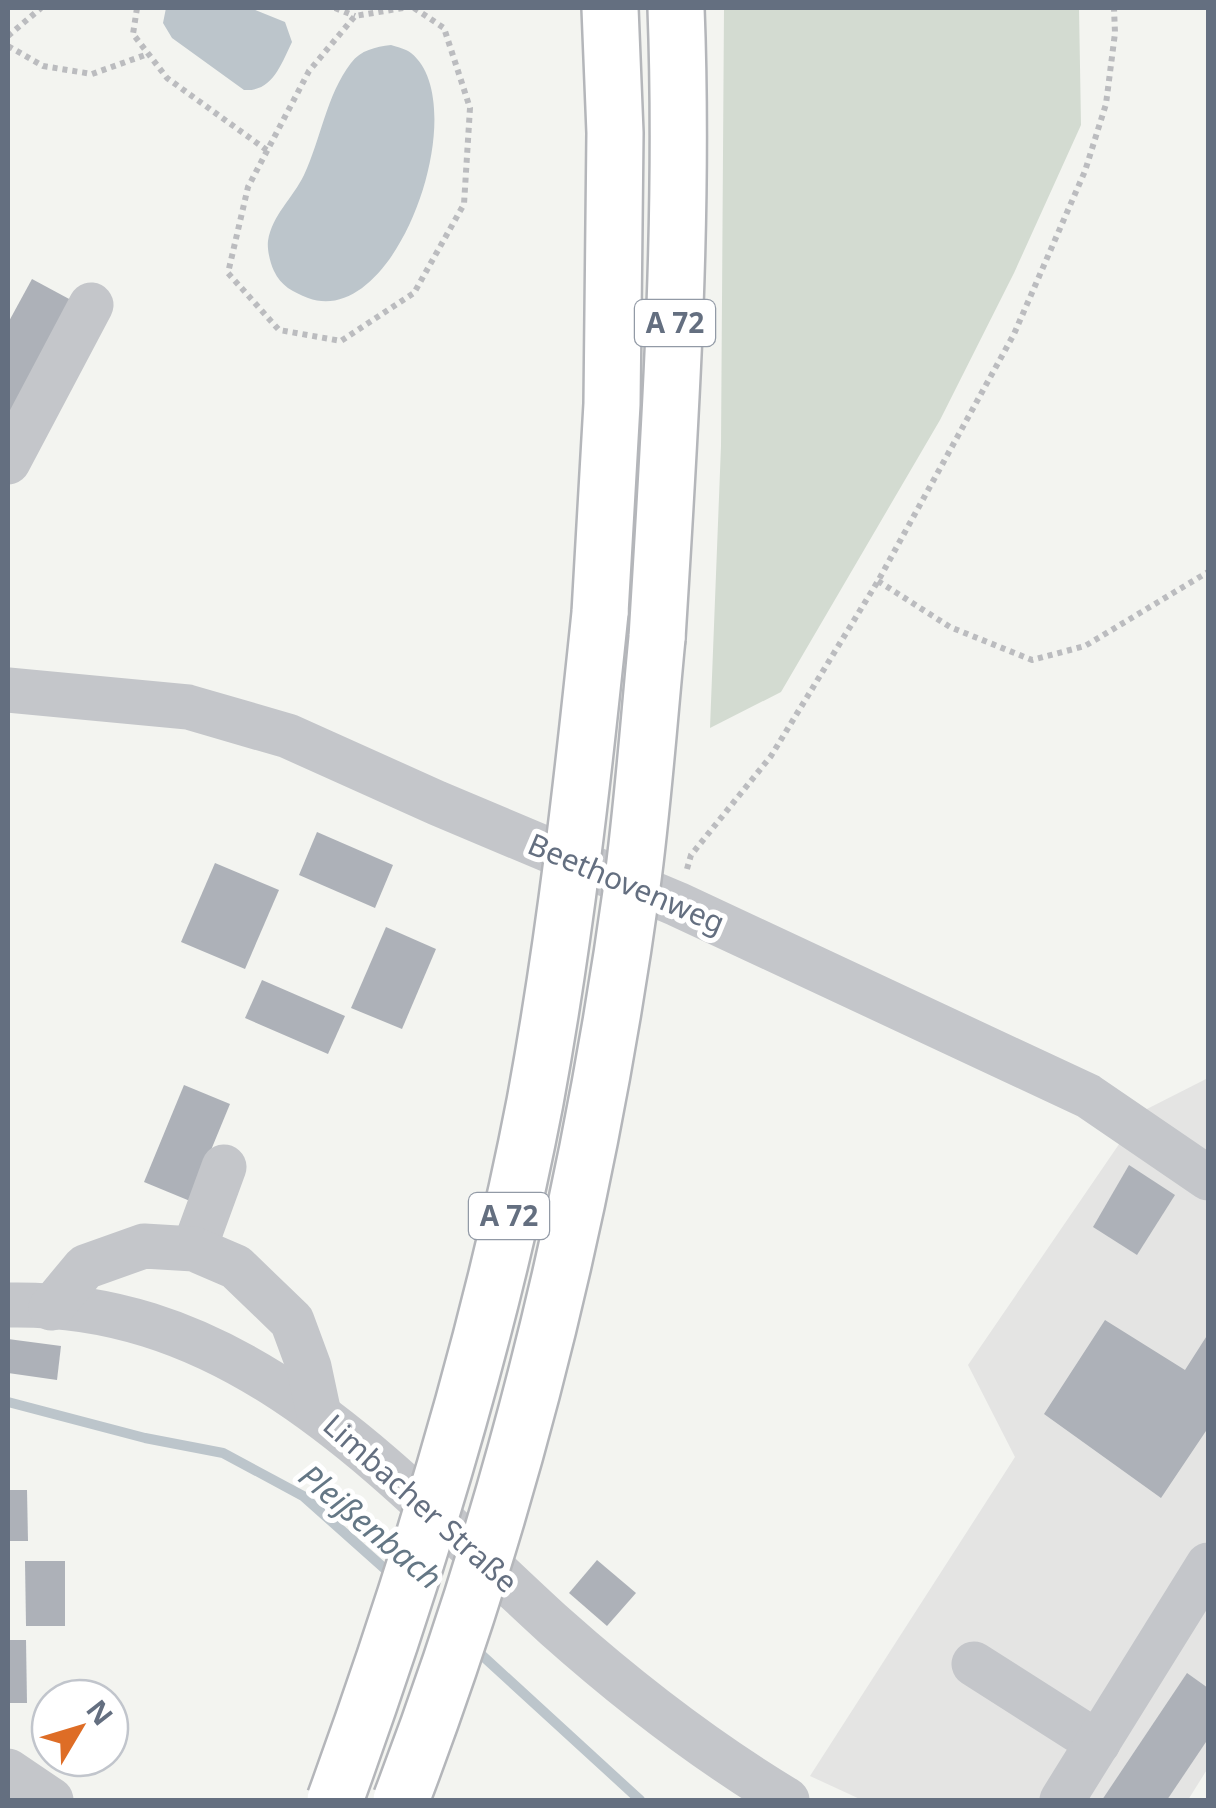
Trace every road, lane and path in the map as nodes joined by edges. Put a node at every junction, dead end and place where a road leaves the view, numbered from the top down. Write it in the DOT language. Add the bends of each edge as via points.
graph roads {
  1 [pos="42,8"];
  2 [pos="136,8"];
  3 [pos="335,8"];
  4 [pos="403,8"];
  5 [pos="414,8"];
  6 [pos="610,8"];
  7 [pos="676,8"];
  8 [pos="1114,8"];
  9 [pos="355,16"];
  10 [pos="8,36"];
  11 [pos="8,46"];
  12 [pos="148,54"];
  13 [pos="268,150"];
  14 [pos="92,305"];
  15 [pos="8,462"];
  16 [pos="1208,572"];
  17 [pos="878,581"];
  18 [pos="8,690"];
  19 [pos="678,904"];
  20 [pos="224,1167"];
  21 [pos="1208,1178"];
  22 [pos="194,1249"];
  23 [pos="29,1306"];
  24 [pos="319,1414"];
  25 [pos="1208,1565"];
  26 [pos="974,1664"];
  27 [pos="1098,1742"];
  28 [pos="8,1771"];
  29 [pos="51,1800"];
  30 [pos="335,1800"];
  31 [pos="401,1800"];
  32 [pos="787,1800"];
  33 [pos="1062,1800"];
  1 -- 10 [label="path"];
  2 -- 12 [label="path" via="133,34"];
  3 -- 9 [label="path"];
  4 -- 9 [label="path"];
  5 -- 13 [label="path" via="444,28 470,108 464,204 414,293 341,341 279,330 228,273 248,187"];
  6 -- 30 [label="highway, A 72, bridge" via="612,404 600,614 572,884 505,1235 413,1570"];
  7 -- 31 [label="highway, A 72, bridge" via="680,150 672,393 632,884 568,1243 485,1552"];
  8 -- 17 [label="path" via="1106,104 1084,171 1014,334"];
  9 -- 13 [label="path" via="310,71"];
  11 -- 12 [label="path" via="43,66 92,74"];
  12 -- 13 [label="path" via="167,78"];
  14 -- 15 [label="street"];
  16 -- 17 [label="path" via="1085,646 1032,660 950,628"];
  17 -- 19 [label="path" via="771,756 691,854"];
  18 -- 19 [label="street, Beethovenweg" via="188,707 288,736"];
  19 -- 21 [label="street, Beethovenweg" via="1088,1096"];
  20 -- 22 [label="street"];
  22 -- 23 [label="street" via="144,1246 85,1267"];
  22 -- 24 [label="street" via="236,1267 292,1321"];
  23 -- 24 [label="street, Limbacher Straße" via="114,1315 204,1343"];
  24 -- 32 [label="street, Limbacher Straße" via="659,1715"];
  25 -- 27 [label="street"];
  26 -- 27 [label="street"];
  27 -- 33 [label="street"];
  28 -- 29 [label="street"];
}
